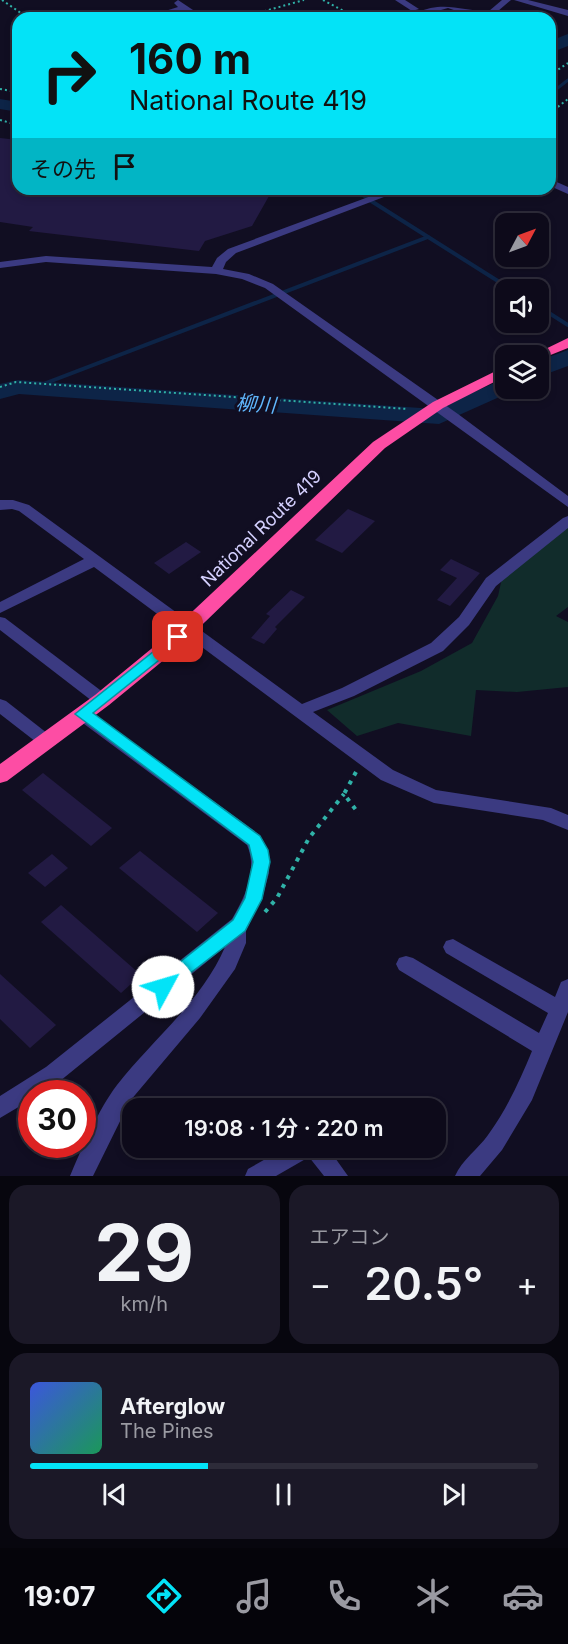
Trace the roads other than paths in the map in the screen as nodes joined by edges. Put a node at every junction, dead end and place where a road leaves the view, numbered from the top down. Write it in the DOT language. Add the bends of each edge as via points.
graph roads {
  1 [pos="175,0"];
  2 [pos="507,0"];
  3 [pos="518,0"];
  4 [pos="184,8"];
  5 [pos="414,8"];
  6 [pos="169,12"];
  7 [pos="191,12"];
  8 [pos="468,12"];
  9 [pos="495,12"];
  10 [pos="567,13"];
  11 [pos="384,195"];
  12 [pos="0,265"];
  13 [pos="216,270"];
  14 [pos="568,342"];
  15 [pos="549,351"];
  16 [pos="495,376"];
  17 [pos="433,408"];
  18 [pos="568,503"];
  19 [pos="0,506"];
  20 [pos="568,521"];
  21 [pos="95,560"];
  22 [pos="0,608"];
  23 [pos="0,622"];
  24 [pos="188,629"];
  25 [pos="102,700"];
  26 [pos="0,705"];
  27 [pos="300,711"];
  28 [pos="82,714"];
  29 [pos="46,741"];
  30 [pos="0,775"];
  31 [pos="568,823"];
  32 [pos="236,928"];
  33 [pos="453,947"];
  34 [pos="406,964"];
  35 [pos="568,988"];
  36 [pos="558,1010"];
  37 [pos="544,1047"];
  38 [pos="0,1108"];
  39 [pos="287,1158"];
  40 [pos="322,1158"];
  41 [pos="81,1176"];
  42 [pos="256,1176"];
  43 [pos="336,1176"];
  44 [pos="466,1176"];
  1 -- 4 [label="street"];
  2 -- 9 [label="street"];
  3 -- 10 [label="street"];
  4 -- 6 [label="street"];
  4 -- 7 [label="street"];
  5 -- 8 [label="street" via="448,5"];
  11 -- 13 [label="street" via="232,251"];
  12 -- 13 [label="street" via="46,259"];
  13 -- 17 [label="street" via="269,286"];
  14 -- 15 [label="highway"];
  16 -- 17 [label="highway, National Route 419"];
  17 -- 18 [label="street" via="453,417"];
  17 -- 24 [label="highway, National Route 419" via="379,445"];
  19 -- 21 [label="street" via="13,504 24,508"];
  20 -- 27 [label="street" via="491,582 464,621 437,647 348,692"];
  21 -- 22 [label="street"];
  21 -- 24 [label="street"];
  23 -- 25 [label="street"];
  24 -- 25 [label="highway, National Route 419"];
  24 -- 27 [label="street"];
  25 -- 28 [label="highway, National Route 419"];
  26 -- 29 [label="street"];
  27 -- 31 [label="street" via="366,761 411,788 434,796 545,813"];
  28 -- 29 [label="highway, National Route 419"];
  28 -- 32 [label="street" via="255,840 260,850 260,872 254,899"];
  29 -- 30 [label="highway, National Route 419"];
  32 -- 38 [label="street" via="53,1074"];
  32 -- 41 [label="street" via="240,935 238,947 207,996 123,1095"];
  33 -- 36 [label="street"];
  34 -- 37 [label="street"];
  35 -- 36 [label="street"];
  36 -- 37 [label="street"];
  37 -- 44 [label="street" via="512,1116"];
  39 -- 42 [label="street"];
  40 -- 43 [label="street"];
}
